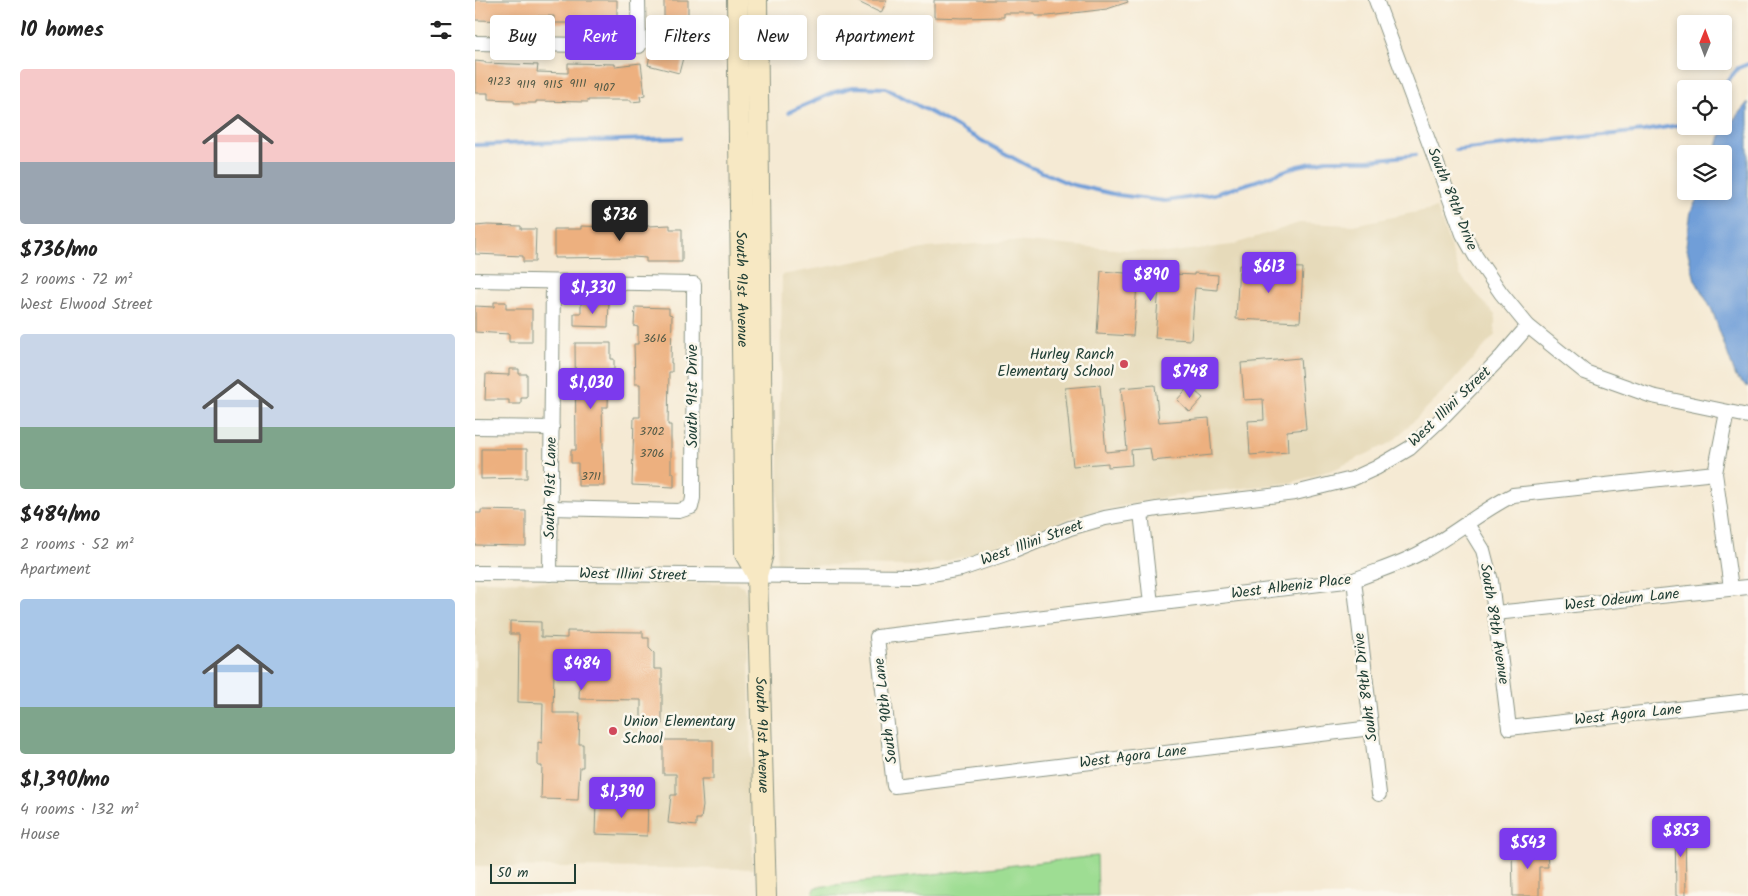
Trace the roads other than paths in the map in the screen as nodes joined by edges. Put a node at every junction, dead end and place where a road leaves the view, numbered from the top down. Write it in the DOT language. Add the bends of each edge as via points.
graph roads {
  1 [pos="638,0"];
  2 [pos="737,0"];
  3 [pos="757,0"];
  4 [pos="1376,0"];
  5 [pos="475,43"];
  6 [pos="475,280"];
  7 [pos="553,282"];
  8 [pos="1528,326"];
  9 [pos="1727,412"];
  10 [pos="1748,416"];
  11 [pos="475,427"];
  12 [pos="552,428"];
  13 [pos="1715,473"];
  14 [pos="551,508"];
  15 [pos="1141,512"];
  16 [pos="1467,524"];
  17 [pos="475,573"];
  18 [pos="550,574"];
  19 [pos="757,575"];
  20 [pos="1354,580"];
  21 [pos="1748,587"];
  22 [pos="1731,588"];
  23 [pos="1151,604"];
  24 [pos="1495,613"];
  25 [pos="877,637"];
  26 [pos="1748,701"];
  27 [pos="1371,728"];
  28 [pos="1509,728"];
  29 [pos="895,786"];
  30 [pos="1379,794"];
  31 [pos="766,896"];
  1 -- 5 [label="street" via="639,46"];
  2 -- 19 [label="main road, South 91st Avenue" via="745,554"];
  3 -- 19 [label="main road, South 91st Avenue" via="763,554"];
  4 -- 8 [label="street, South 89th Drive" via="1463,234 1501,293"];
  6 -- 7 [label="street"];
  7 -- 12 [label="street, South 91st Lane"];
  7 -- 14 [label="street, South 91st Drive" via="694,284 693,498 691,507 679,511"];
  8 -- 9 [label="street, South 89th Drive" via="1585,372 1651,396"];
  8 -- 15 [label="street, West Illini Street" via="1434,426 1410,448 1376,468 1352,479 1295,494"];
  9 -- 10 [label="street, South 89th Drive"];
  9 -- 13 [label="street"];
  11 -- 12 [label="street"];
  12 -- 14 [label="street, South 91st Lane"];
  13 -- 16 [label="street, West Albeniz Place" via="1513,495"];
  13 -- 22 [label="street"];
  14 -- 18 [label="street, South 91st Lane"];
  15 -- 19 [label="street, West Illini Street" via="1070,528 961,569 914,577"];
  15 -- 23 [label="street"];
  16 -- 20 [label="street, West Albeniz Place" via="1420,554"];
  16 -- 24 [label="street, South 89th Avenue" via="1483,550"];
  17 -- 18 [label="street, West Illini Street"];
  18 -- 19 [label="street, West Illini Street"];
  19 -- 31 [label="main road, South 91st Avenue"];
  20 -- 23 [label="street, West Albeniz Place"];
  20 -- 27 [label="street, Souht 89th Drive"];
  21 -- 22 [label="street, West Odeum Lane"];
  22 -- 24 [label="street, West Odeum Lane"];
  23 -- 25 [label="street, West Albeniz Place"];
  24 -- 28 [label="street, South 89th Avenue"];
  25 -- 29 [label="street, South 90th Lane"];
  26 -- 28 [label="street, West Agora Lane"];
  27 -- 29 [label="street, West Agora Lane"];
  27 -- 30 [label="street, Souht 89th Drive"];
}
